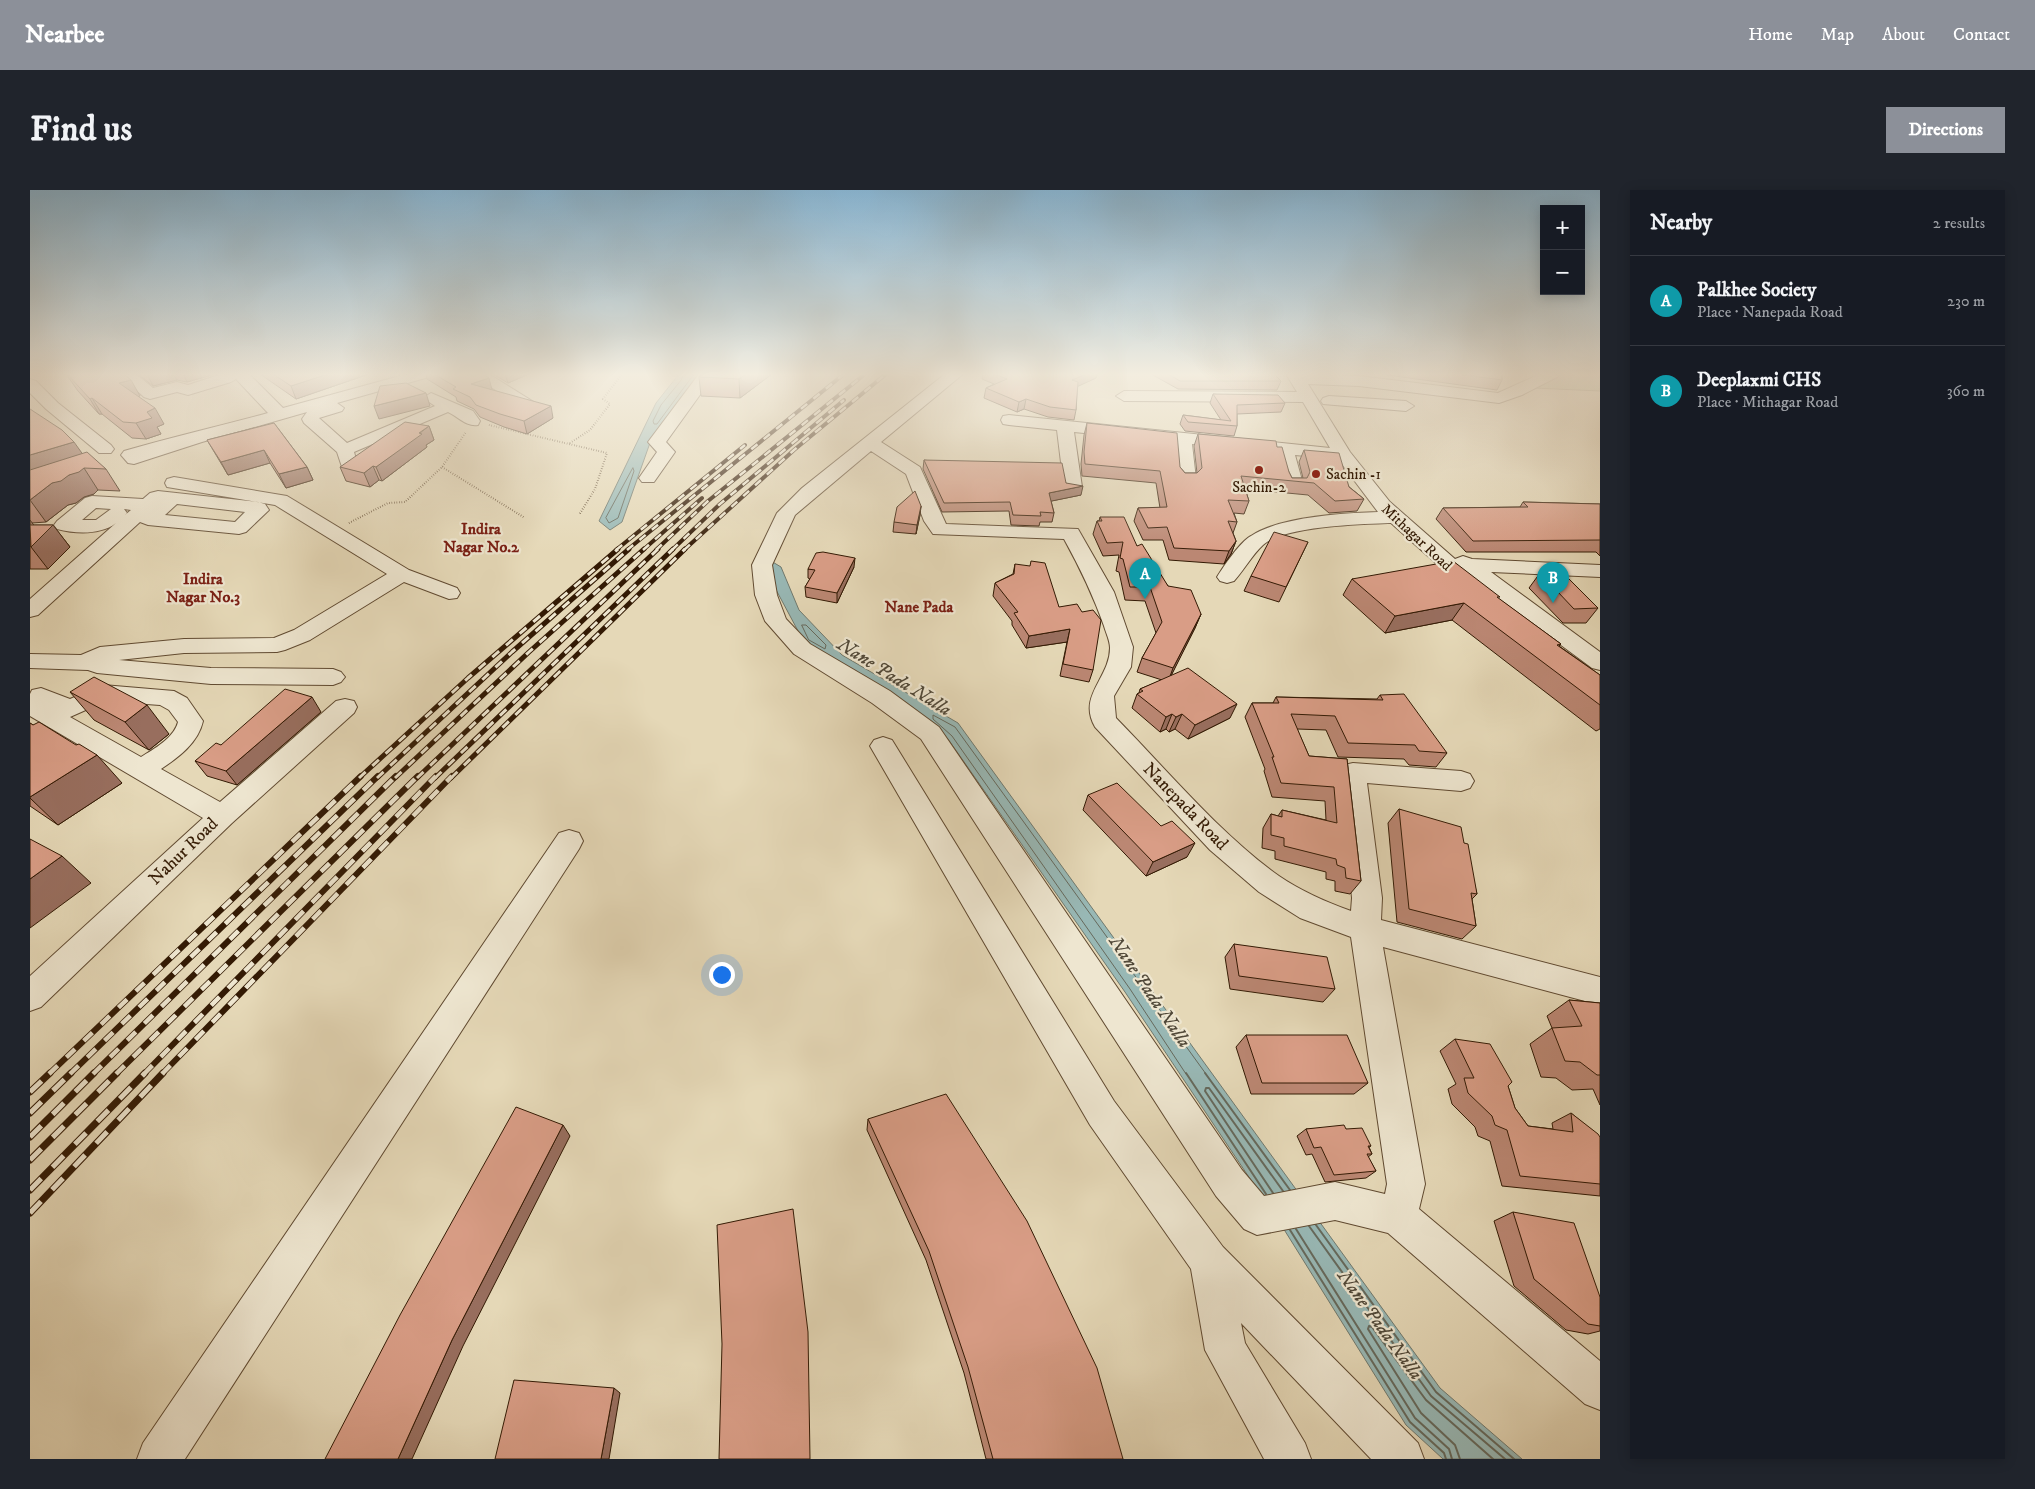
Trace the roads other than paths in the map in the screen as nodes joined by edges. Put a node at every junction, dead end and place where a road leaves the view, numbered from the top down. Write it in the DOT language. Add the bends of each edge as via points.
graph roads {
  1 [pos="84,433"];
  2 [pos="213,433"];
  3 [pos="326,433"];
  4 [pos="385,433"];
  5 [pos="664,433"];
  6 [pos="881,433"];
  7 [pos="1066,433"];
  8 [pos="1136,433"];
  9 [pos="1333,433"];
  10 [pos="1347,433"];
  11 [pos="1183,438"];
  12 [pos="870,442"];
  13 [pos="1286,448"];
  14 [pos="345,450"];
  15 [pos="1343,454"];
  16 [pos="1364,456"];
  17 [pos="116,461"];
  18 [pos="350,468"];
  19 [pos="648,478"];
  20 [pos="160,479"];
  21 [pos="1187,479"];
  22 [pos="1294,484"];
  23 [pos="1073,487"];
  24 [pos="117,513"];
  25 [pos="1394,517"];
  26 [pos="48,530"];
  27 [pos="1457,565"];
  28 [pos="1600,571"];
  29 [pos="402,574"];
  30 [pos="1227,576"];
  31 [pos="449,593"];
  32 [pos="30,610"];
  33 [pos="30,661"];
  34 [pos="85,663"];
  35 [pos="1598,672"];
  36 [pos="333,677"];
  37 [pos="41,703"];
  38 [pos="344,707"];
  39 [pos="883,746"];
  40 [pos="142,769"];
  41 [pos="1461,781"];
  42 [pos="222,816"];
  43 [pos="569,841"];
  44 [pos="1365,929"];
  45 [pos="33,991"];
  46 [pos="1600,991"];
  47 [pos="1398,1216"];
  48 [pos="1210,1261"];
  49 [pos="1600,1389"];
  50 [pos="1286,1456"];
  51 [pos="159,1459"];
  52 [pos="1402,1459"];
  1 -- 17 [label="street"];
  2 -- 20 [label="street" via="196,438"];
  3 -- 14 [label="street"];
  4 -- 14 [label="street"];
  5 -- 19 [label="street" via="657,442 666,452"];
  6 -- 12 [label="street"];
  7 -- 23 [label="street"];
  8 -- 11 [label="street"];
  9 -- 15 [label="street, Mithagar Road"];
  10 -- 16 [label="street, Mithagar Road"];
  11 -- 13 [label="street"];
  11 -- 21 [label="street"];
  12 -- 44 [label="street, Nanepada Road" via="914,471 940,530 1071,533 1103,592 1122,647 1120,667 1102,696 1104,721 1220,842 1269,884 1311,909"];
  12 -- 47 [label="street" via="787,513 762,565 766,595 776,621 802,649 881,697 930,733 1229,1183 1257,1216 1335,1201"];
  13 -- 15 [label="street"];
  13 -- 22 [label="street"];
  14 -- 18 [label="street"];
  15 -- 16 [label="street"];
  15 -- 25 [label="street, Mithagar Road"];
  16 -- 27 [label="street, Mithagar Road" via="1386,490"];
  17 -- 20 [label="street"];
  17 -- 20 [label="street"];
  20 -- 24 [label="street" via="92,502 64,525 100,526"];
  20 -- 26 [label="street" via="85,498 80,507"];
  20 -- 29 [label="street" via="280,500"];
  20 -- 32 [label="street"];
  25 -- 27 [label="street, Mithagar Road"];
  25 -- 30 [label="street" via="1344,518 1285,529 1257,540"];
  27 -- 28 [label="street"];
  27 -- 35 [label="street, Mithagar Road"];
  29 -- 31 [label="street"];
  29 -- 34 [label="street" via="302,635 278,645 174,647 100,654"];
  33 -- 34 [label="street"];
  34 -- 36 [label="street" via="211,676"];
  37 -- 40 [label="street, Nahur Road"];
  37 -- 40 [label="street" via="70,709 96,695 112,692 164,697 178,704 191,721 189,730 168,751"];
  38 -- 42 [label="street"];
  39 -- 48 [label="street" via="1102,1113"];
  40 -- 42 [label="street, Nahur Road"];
  41 -- 44 [label="street" via="1353,772 1367,898"];
  42 -- 45 [label="street, Nahur Road"];
  43 -- 51 [label="street"];
  44 -- 46 [label="street, Nanepada Road"];
  44 -- 47 [label="street" via="1406,1184"];
  47 -- 49 [label="street"];
  48 -- 50 [label="street" via="1226,1350"];
  48 -- 52 [label="street"];
}
